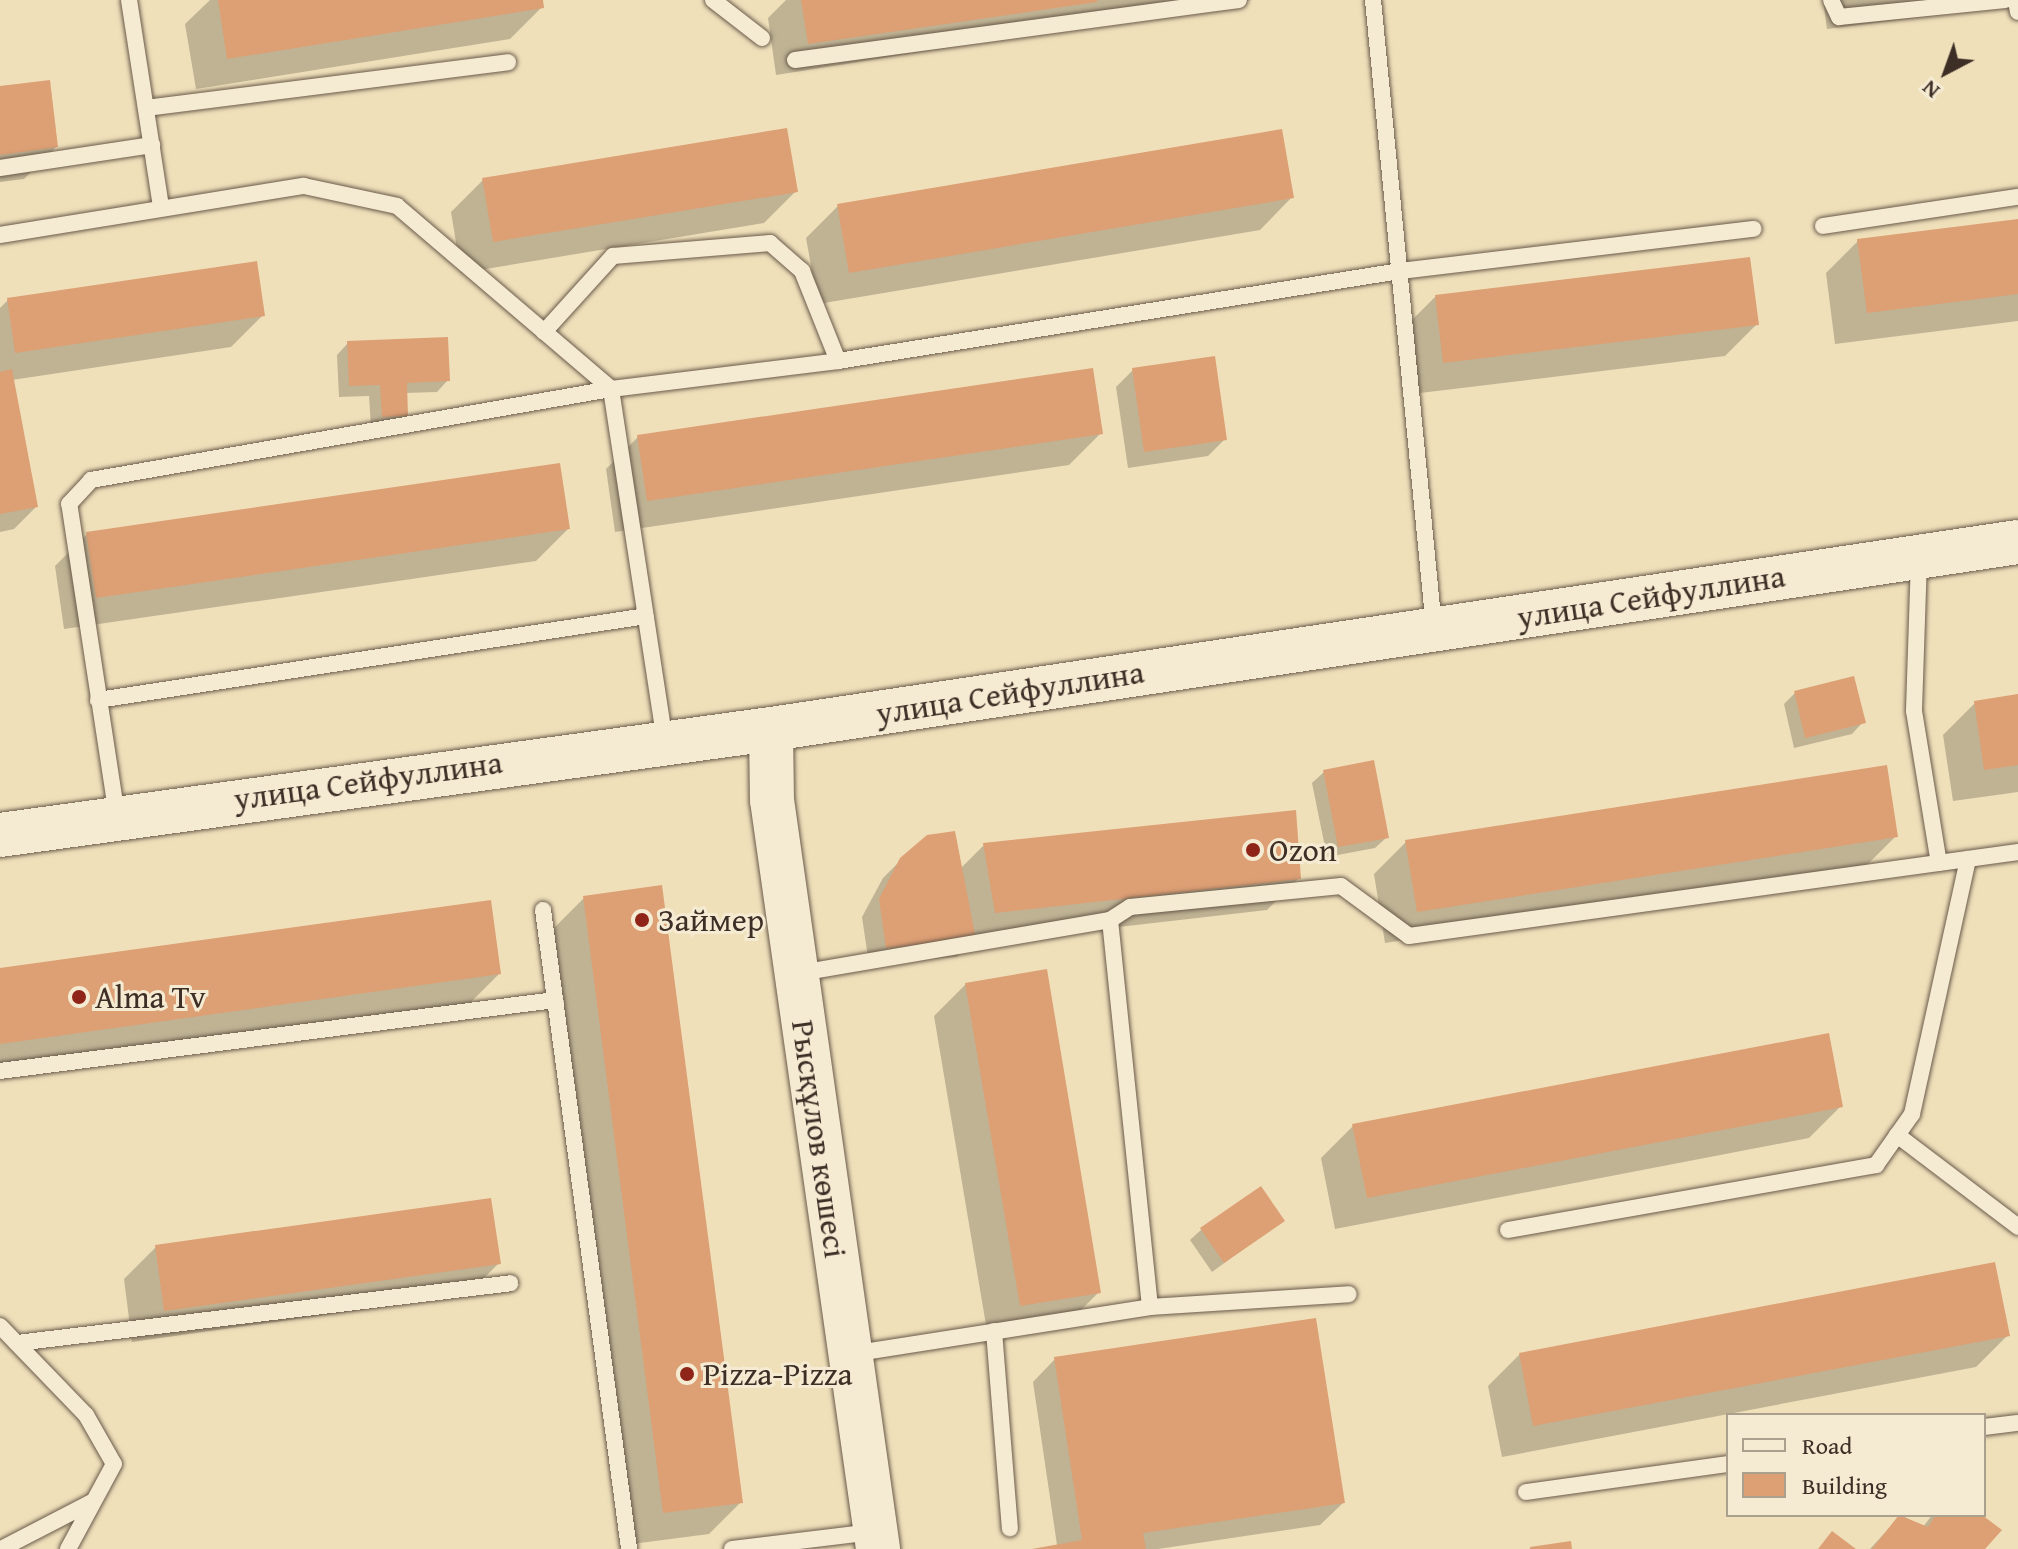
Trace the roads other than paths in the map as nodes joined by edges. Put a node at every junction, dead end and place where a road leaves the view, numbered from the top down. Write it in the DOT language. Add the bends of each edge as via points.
graph roads {
  1 [pos="129,0"];
  2 [pos="713,0"];
  3 [pos="1239,0"];
  4 [pos="1373,0"];
  5 [pos="1831,0"];
  6 [pos="2005,0"];
  7 [pos="2016,0"];
  8 [pos="2018,12"];
  9 [pos="762,38"];
  10 [pos="795,60"];
  11 [pos="508,62"];
  12 [pos="146,108"];
  13 [pos="152,145"];
  14 [pos="0,168"];
  15 [pos="2018,197"];
  16 [pos="161,206"];
  17 [pos="1823,226"];
  18 [pos="1754,229"];
  19 [pos="0,235"];
  20 [pos="1400,271"];
  21 [pos="544,332"];
  22 [pos="838,361"];
  23 [pos="611,389"];
  24 [pos="2018,542"];
  25 [pos="1919,557"];
  26 [pos="646,616"];
  27 [pos="1434,630"];
  28 [pos="98,700"];
  29 [pos="771,729"];
  30 [pos="665,742"];
  31 [pos="117,816"];
  32 [pos="0,835"];
  33 [pos="2018,852"];
  34 [pos="1968,859"];
  35 [pos="1939,863"];
  36 [pos="543,910"];
  37 [pos="1110,920"];
  38 [pos="796,974"];
  39 [pos="555,1000"];
  40 [pos="0,1071"];
  41 [pos="1897,1135"];
  42 [pos="2018,1227"];
  43 [pos="1508,1230"];
  44 [pos="510,1283"];
  45 [pos="1349,1294"];
  46 [pos="1150,1307"];
  47 [pos="0,1326"];
  48 [pos="994,1331"];
  49 [pos="17,1343"];
  50 [pos="848,1354"];
  51 [pos="2018,1423"];
  52 [pos="1986,1427"];
  53 [pos="1726,1464"];
  54 [pos="1526,1492"];
  55 [pos="94,1501"];
  56 [pos="1010,1528"];
  57 [pos="876,1540"];
  58 [pos="1,1549"];
  59 [pos="68,1549"];
  60 [pos="629,1549"];
  61 [pos="732,1549"];
  1 -- 12 [label="lane"];
  2 -- 9 [label="lane"];
  3 -- 10 [label="lane"];
  4 -- 20 [label="lane"];
  5 -- 6 [label="lane" via="1839,17"];
  7 -- 8 [label="lane"];
  11 -- 12 [label="lane"];
  12 -- 13 [label="lane"];
  13 -- 14 [label="lane"];
  13 -- 16 [label="lane"];
  15 -- 17 [label="lane"];
  16 -- 19 [label="lane"];
  16 -- 21 [label="lane" via="304,186 397,206"];
  18 -- 20 [label="lane"];
  20 -- 22 [label="lane"];
  20 -- 27 [label="lane"];
  21 -- 22 [label="lane" via="613,256 770,243 802,271"];
  21 -- 23 [label="lane"];
  22 -- 23 [label="lane"];
  23 -- 26 [label="lane"];
  23 -- 28 [label="lane" via="91,480 69,504"];
  24 -- 25 [label="street, улица Сейфуллина"];
  25 -- 27 [label="street, улица Сейфуллина"];
  25 -- 35 [label="lane" via="1914,711"];
  26 -- 28 [label="lane"];
  26 -- 30 [label="lane"];
  27 -- 29 [label="street, улица Сейфуллина"];
  28 -- 31 [label="lane"];
  29 -- 30 [label="street, улица Сейфуллина"];
  29 -- 38 [label="street, Рысқұлов көшесі" via="772,800"];
  30 -- 31 [label="street, улица Сейфуллина"];
  31 -- 32 [label="street, улица Сейфуллина"];
  33 -- 34 [label="lane"];
  34 -- 35 [label="lane"];
  34 -- 41 [label="lane" via="1912,1114"];
  35 -- 37 [label="lane" via="1409,936 1341,886 1130,907"];
  36 -- 39 [label="lane"];
  37 -- 38 [label="lane"];
  37 -- 46 [label="lane"];
  38 -- 50 [label="street, Рысқұлов көшесі"];
  39 -- 40 [label="lane"];
  39 -- 60 [label="lane"];
  41 -- 42 [label="lane"];
  41 -- 43 [label="lane" via="1876,1165"];
  44 -- 49 [label="lane"];
  45 -- 46 [label="lane"];
  46 -- 48 [label="lane"];
  47 -- 49 [label="lane"];
  48 -- 50 [label="lane"];
  48 -- 56 [label="lane"];
  49 -- 55 [label="lane" via="86,1415 114,1464"];
  50 -- 57 [label="street, Рысқұлов көшесі"];
  51 -- 52 [label="lane"];
  53 -- 54 [label="lane"];
  55 -- 58 [label="lane"];
  55 -- 59 [label="lane"];
  57 -- 61 [label="lane"];
}
